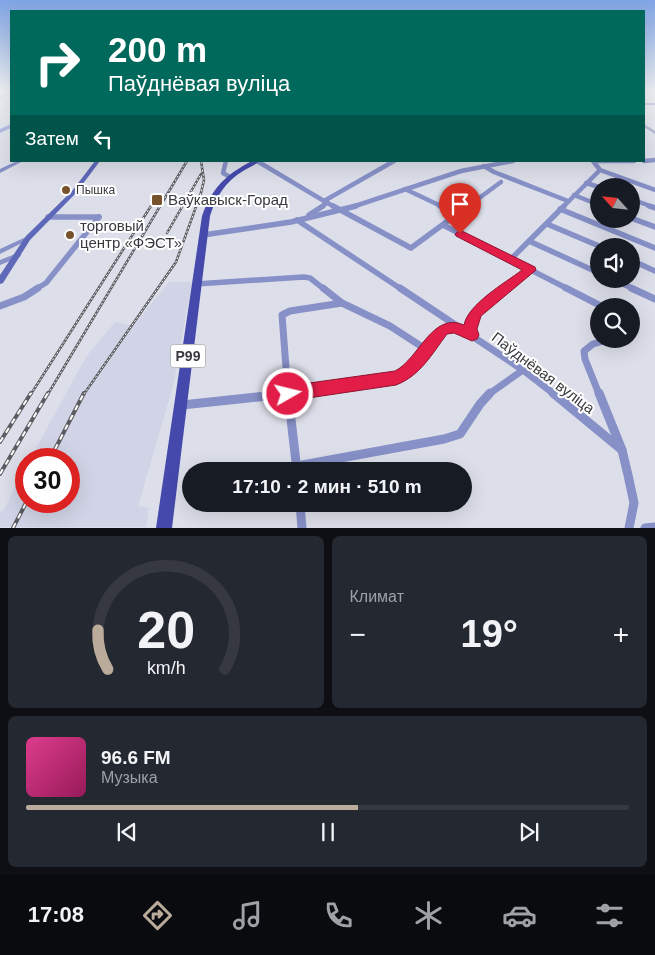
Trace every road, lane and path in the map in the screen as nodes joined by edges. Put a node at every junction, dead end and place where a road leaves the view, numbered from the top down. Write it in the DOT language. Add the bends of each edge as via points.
graph roads {
  1 [pos="655,160"];
  2 [pos="645,161"];
  3 [pos="649,161"];
  4 [pos="18,162"];
  5 [pos="97,162"];
  6 [pos="226,162"];
  7 [pos="255,162"];
  8 [pos="259,162"];
  9 [pos="392,162"];
  10 [pos="508,162"];
  11 [pos="595,162"];
  12 [pos="484,166"];
  13 [pos="655,166"];
  14 [pos="600,170"];
  15 [pos="0,171"];
  16 [pos="230,177"];
  17 [pos="501,182"];
  18 [pos="586,183"];
  19 [pos="590,184"];
  20 [pos="405,189"];
  21 [pos="655,190"];
  22 [pos="574,195"];
  23 [pos="568,200"];
  24 [pos="590,201"];
  25 [pos="325,202"];
  26 [pos="640,202"];
  27 [pos="655,208"];
  28 [pos="560,209"];
  29 [pos="340,210"];
  30 [pos="457,214"];
  31 [pos="48,217"];
  32 [pos="300,219"];
  33 [pos="640,221"];
  34 [pos="547,224"];
  35 [pos="443,225"];
  36 [pos="655,227"];
  37 [pos="203,236"];
  38 [pos="28,238"];
  39 [pos="529,241"];
  40 [pos="590,242"];
  41 [pos="655,248"];
  42 [pos="1,252"];
  43 [pos="20,253"];
  44 [pos="511,259"];
  45 [pos="0,263"];
  46 [pos="640,264"];
  47 [pos="10,266"];
  48 [pos="590,269"];
  49 [pos="531,270"];
  50 [pos="655,271"];
  51 [pos="0,281"];
  52 [pos="196,284"];
  53 [pos="631,288"];
  54 [pos="655,299"];
  55 [pos="590,300"];
  56 [pos="342,303"];
  57 [pos="0,306"];
  58 [pos="456,328"];
  59 [pos="472,335"];
  60 [pos="590,346"];
  61 [pos="427,350"];
  62 [pos="523,370"];
  63 [pos="288,394"];
  64 [pos="182,405"];
  65 [pos="622,450"];
  66 [pos="296,462"];
  67 [pos="327,462"];
  68 [pos="301,512"];
  69 [pos="655,527"];
  70 [pos="164,528"];
  71 [pos="302,528"];
  72 [pos="629,528"];
  73 [pos="644,528"];
  1 -- 3 [label="street"];
  2 -- 3 [label="street"];
  3 -- 13 [label="street"];
  4 -- 15 [label="street"];
  5 -- 31 [label="main road" via="74,192"];
  6 -- 16 [label="street" via="224,173"];
  7 -- 16 [label="main road, Р99"];
  8 -- 25 [label="street"];
  9 -- 25 [label="street"];
  10 -- 12 [label="street"];
  11 -- 14 [label="street"];
  12 -- 20 [label="street" via="440,176"];
  12 -- 23 [label="street"];
  14 -- 18 [label="street"];
  14 -- 21 [label="street"];
  16 -- 37 [label="main road, Р99" via="211,198"];
  17 -- 30 [label="street"];
  18 -- 19 [label="street"];
  18 -- 22 [label="street"];
  20 -- 29 [label="street"];
  20 -- 30 [label="street"];
  22 -- 23 [label="street"];
  22 -- 24 [label="street"];
  23 -- 28 [label="street"];
  25 -- 29 [label="street"];
  25 -- 32 [label="street"];
  26 -- 27 [label="street"];
  28 -- 34 [label="street"];
  28 -- 41 [label="street"];
  29 -- 32 [label="street"];
  29 -- 35 [label="street" via="411,248"];
  30 -- 35 [label="street"];
  31 -- 38 [label="main road"];
  31 -- 57 [label="street" via="99,217 46,283"];
  32 -- 37 [label="street"];
  32 -- 58 [label="street, Паўднёвая вуліца"];
  33 -- 36 [label="street"];
  34 -- 39 [label="street"];
  34 -- 40 [label="street"];
  35 -- 44 [label="street"];
  37 -- 52 [label="main road, Р99"];
  38 -- 42 [label="street"];
  38 -- 43 [label="main road"];
  39 -- 44 [label="street"];
  39 -- 48 [label="street"];
  42 -- 43 [label="street" via="16,248"];
  43 -- 45 [label="street"];
  43 -- 47 [label="main road"];
  44 -- 49 [label="street"];
  45 -- 47 [label="street"];
  46 -- 50 [label="street"];
  47 -- 51 [label="main road"];
  49 -- 55 [label="street"];
  49 -- 59 [label="street" via="476,312 470,329"];
  52 -- 56 [label="street" via="304,276"];
  52 -- 64 [label="main road, Р99"];
  53 -- 54 [label="street"];
  56 -- 61 [label="street" via="390,326"];
  56 -- 63 [label="street" via="284,312"];
  58 -- 59 [label="street, Паўднёвая вуліца"];
  58 -- 61 [label="street" via="442,330"];
  59 -- 62 [label="street, Паўднёвая вуліца"];
  60 -- 65 [label="street" via="584,351 585,359"];
  61 -- 63 [label="street" via="411,369 396,378"];
  62 -- 65 [label="street, Паўднёвая вуліца"];
  62 -- 67 [label="street" via="486,396 460,434"];
  63 -- 64 [label="street"];
  63 -- 66 [label="street"];
  64 -- 70 [label="main road, Р99"];
  65 -- 72 [label="street" via="634,503"];
  68 -- 71 [label="street"];
  69 -- 73 [label="street"];
}
